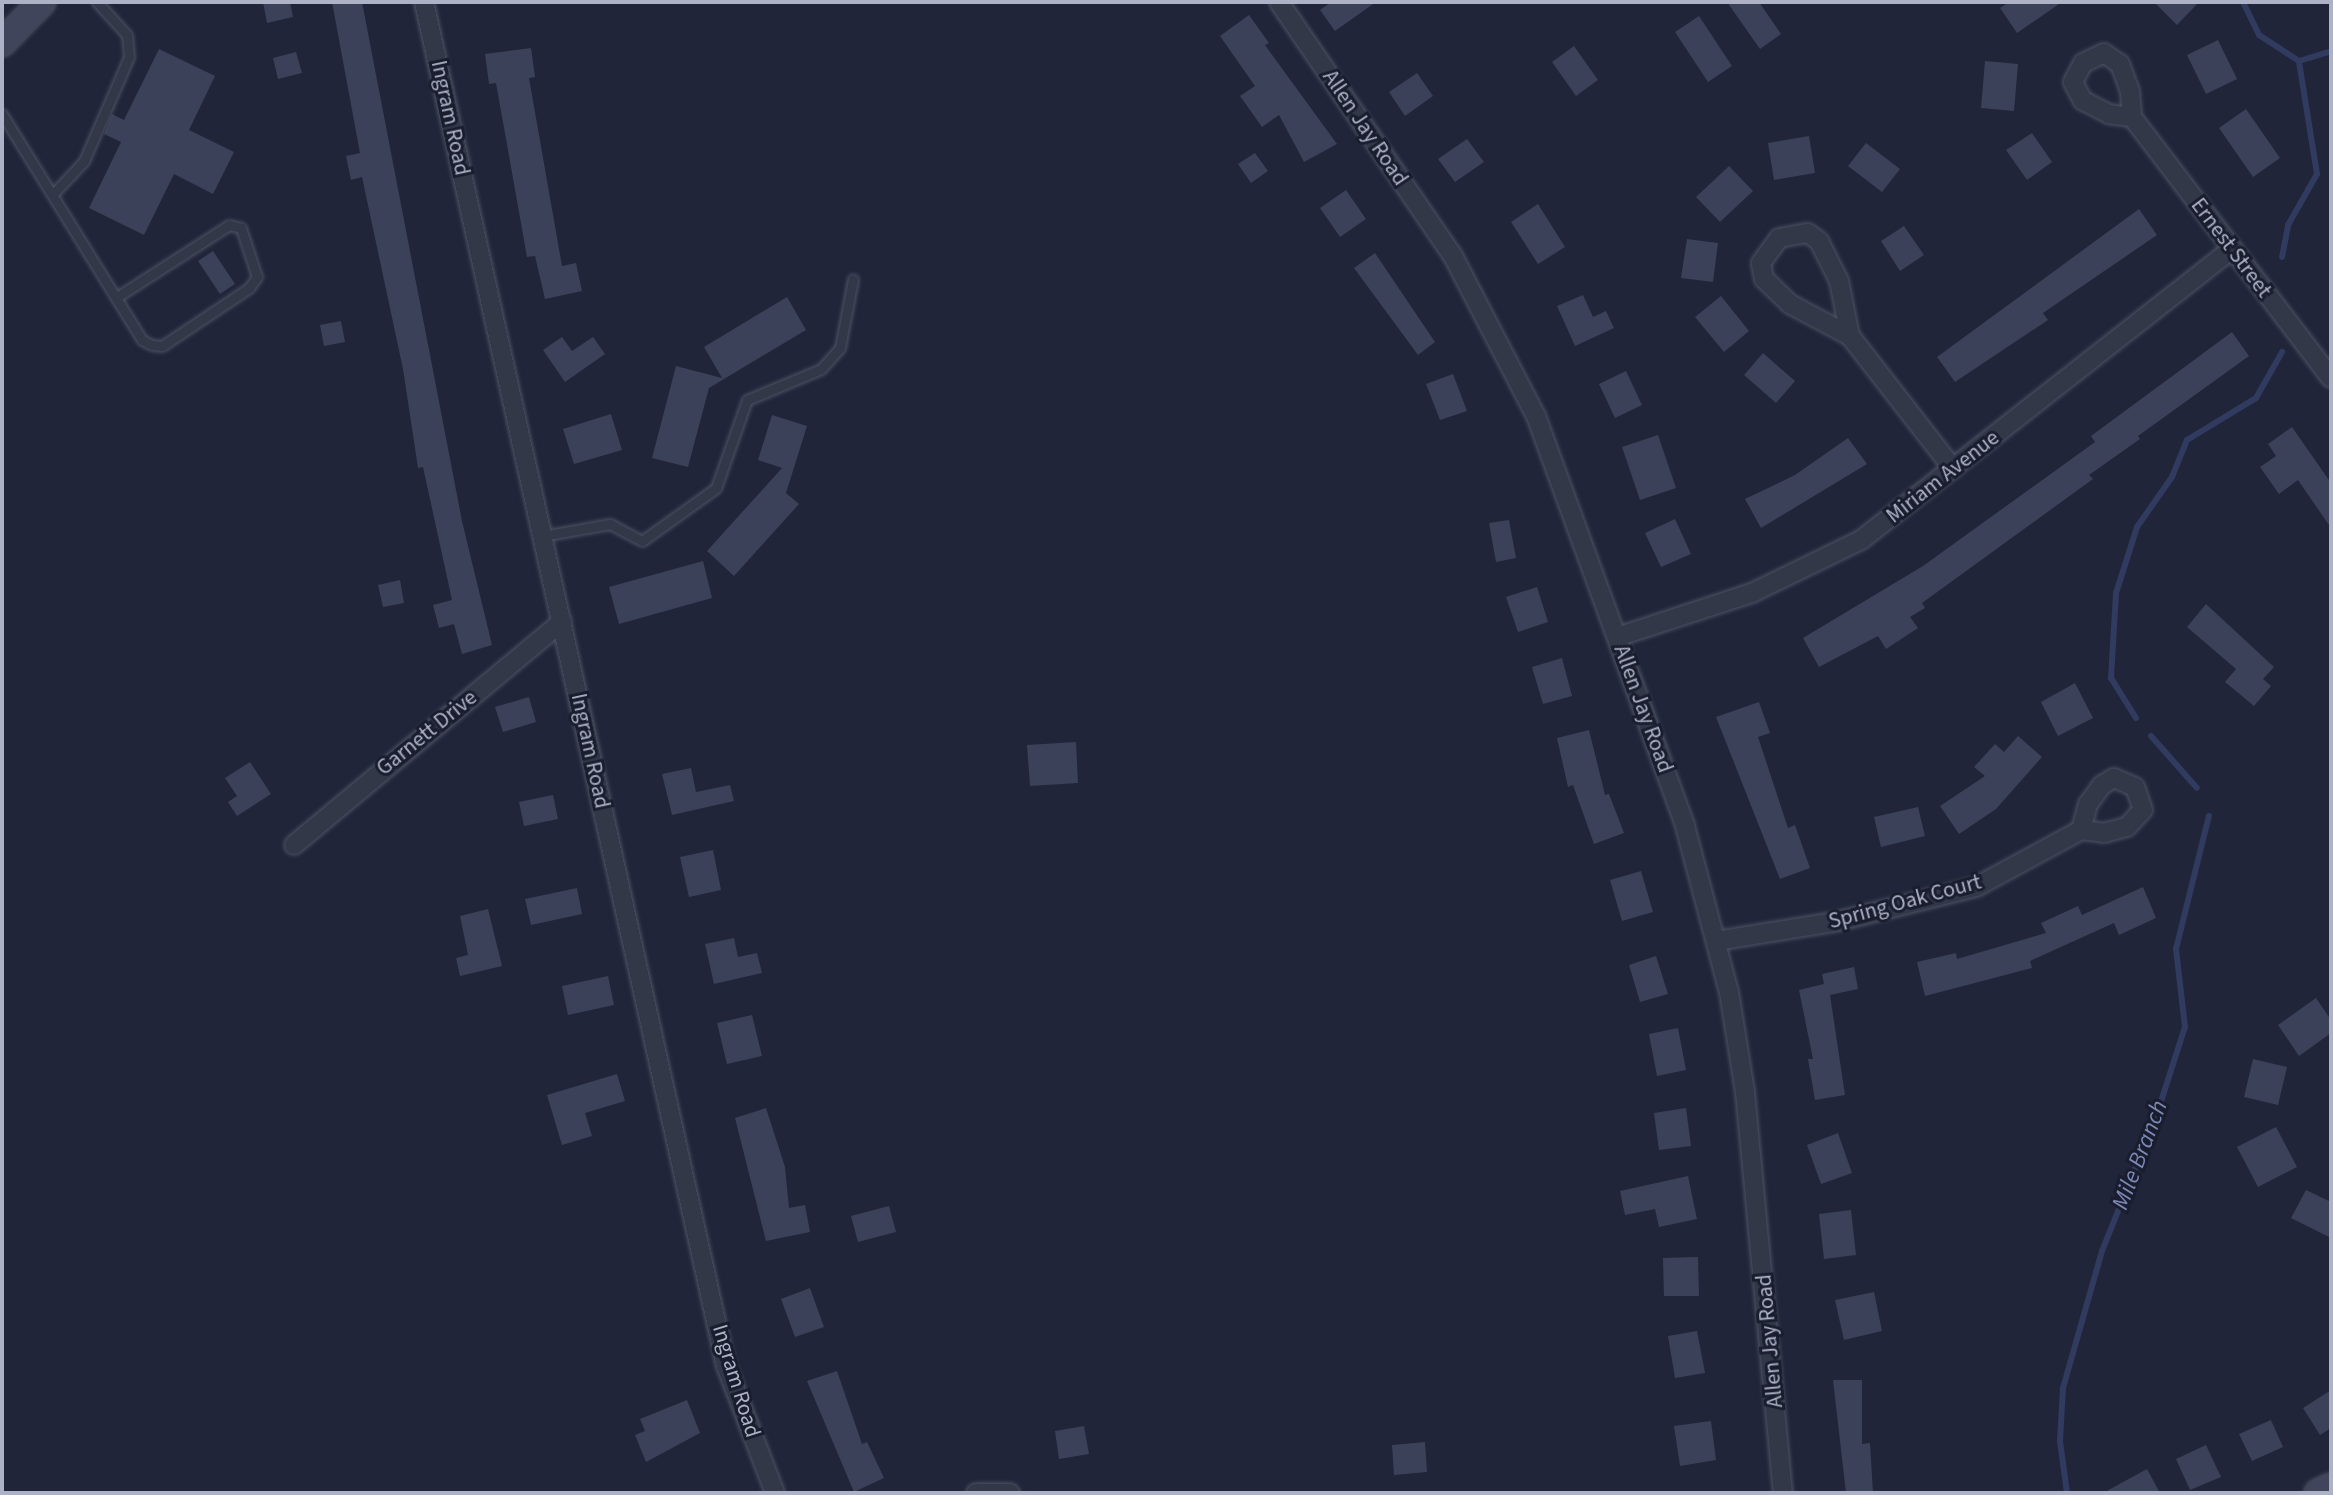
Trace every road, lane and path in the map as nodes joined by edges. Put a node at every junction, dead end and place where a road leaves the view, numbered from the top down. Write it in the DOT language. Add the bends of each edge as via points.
graph roads {
  1 [pos="42,2"];
  2 [pos="97,2"];
  3 [pos="424,2"];
  4 [pos="1279,2"];
  5 [pos="2,43"];
  6 [pos="2,114"];
  7 [pos="2132,117"];
  8 [pos="54,193"];
  9 [pos="2232,249"];
  10 [pos="853,279"];
  11 [pos="117,297"];
  12 [pos="1850,336"];
  13 [pos="2331,378"];
  14 [pos="1953,469"];
  15 [pos="542,536"];
  16 [pos="562,622"];
  17 [pos="1617,637"];
  18 [pos="2081,830"];
  19 [pos="294,845"];
  20 [pos="1716,941"];
  21 [pos="2331,1487"];
  22 [pos="775,1493"];
  23 [pos="976,1493"];
  24 [pos="1010,1493"];
  25 [pos="1783,1493"];
  26 [pos="2318,1493"];
  1 -- 5 [label="main road"];
  2 -- 8 [label="lane" via="127,35 129,57 84,161"];
  3 -- 15 [label="street, Ingram Road"];
  4 -- 17 [label="street, Allen Jay Road" via="1453,256 1481,307 1536,416"];
  6 -- 8 [label="lane"];
  7 -- 9 [label="street, Ernest Street"];
  8 -- 11 [label="lane"];
  9 -- 13 [label="street, Ernest Street"];
  9 -- 14 [label="street, Miriam Avenue"];
  10 -- 15 [label="lane" via="840,348 821,369 747,400 716,488 642,541 610,524"];
  11 -- 11 [label="lane" via="142,340 162,346 249,288 257,277 241,228 229,225"];
  12 -- 12 [label="street" via="1839,281 1819,241 1808,233 1779,238 1761,263 1764,279 1790,304"];
  12 -- 14 [label="street"];
  14 -- 17 [label="street, Miriam Avenue" via="1861,540 1819,565 1685,618"];
  15 -- 16 [label="street, Ingram Road"];
  16 -- 19 [label="street, Garnett Drive"];
  16 -- 22 [label="street, Ingram Road" via="726,1366"];
  17 -- 20 [label="street, Allen Jay Road" via="1685,826"];
  18 -- 20 [label="street, Spring Oak Court" via="1976,887 1839,921"];
  20 -- 25 [label="street, Allen Jay Road" via="1729,992 1755,1176"];
  21 -- 26 [label="main road"];
  23 -- 24 [label="street"];
}
